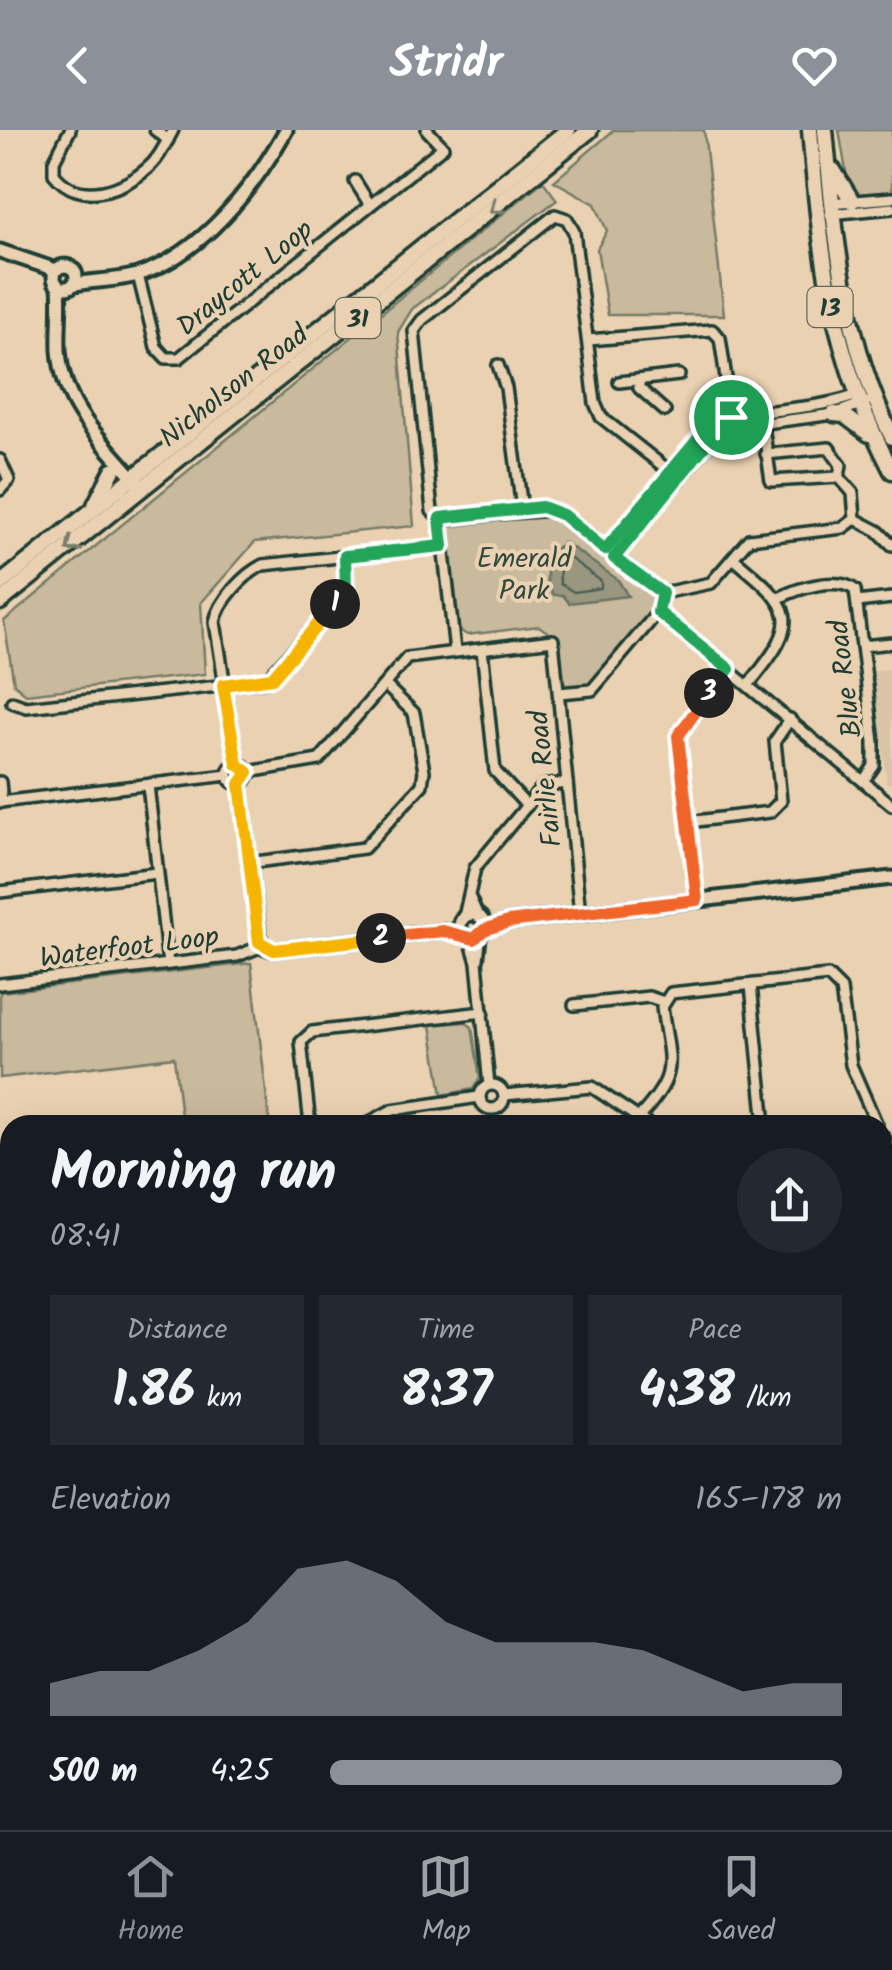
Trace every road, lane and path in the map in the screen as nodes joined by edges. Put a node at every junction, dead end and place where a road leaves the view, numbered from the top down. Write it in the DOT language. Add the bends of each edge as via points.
graph roads {
  1 [pos="70,130"];
  2 [pos="155,130"];
  3 [pos="286,130"];
  4 [pos="427,130"];
  5 [pos="544,130"];
  6 [pos="590,130"];
  7 [pos="810,130"];
  8 [pos="825,130"];
  9 [pos="170,135"];
  10 [pos="564,136"];
  11 [pos="828,160"];
  12 [pos="528,161"];
  13 [pos="355,181"];
  14 [pos="892,198"];
  15 [pos="852,201"];
  16 [pos="370,205"];
  17 [pos="892,208"];
  18 [pos="825,209"];
  19 [pos="0,251"];
  20 [pos="138,275"];
  21 [pos="65,280"];
  22 [pos="588,340"];
  23 [pos="498,365"];
  24 [pos="679,375"];
  25 [pos="639,381"];
  26 [pos="619,382"];
  27 [pos="865,398"];
  28 [pos="665,410"];
  29 [pos="834,414"];
  30 [pos="762,417"];
  31 [pos="733,420"];
  32 [pos="874,437"];
  33 [pos="892,437"];
  34 [pos="104,449"];
  35 [pos="766,454"];
  36 [pos="0,460"];
  37 [pos="113,470"];
  38 [pos="892,472"];
  39 [pos="674,475"];
  40 [pos="838,477"];
  41 [pos="134,487"];
  42 [pos="0,490"];
  43 [pos="522,509"];
  44 [pos="89,514"];
  45 [pos="440,518"];
  46 [pos="855,518"];
  47 [pos="892,545"];
  48 [pos="443,546"];
  49 [pos="605,550"];
  50 [pos="345,556"];
  51 [pos="614,558"];
  52 [pos="733,558"];
  53 [pos="0,584"];
  54 [pos="662,593"];
  55 [pos="779,598"];
  56 [pos="892,598"];
  57 [pos="0,602"];
  58 [pos="858,602"];
  59 [pos="658,612"];
  60 [pos="892,643"];
  61 [pos="862,646"];
  62 [pos="482,649"];
  63 [pos="455,651"];
  64 [pos="729,669"];
  65 [pos="748,684"];
  66 [pos="223,685"];
  67 [pos="384,685"];
  68 [pos="558,694"];
  69 [pos="12,702"];
  70 [pos="790,719"];
  71 [pos="237,764"];
  72 [pos="248,772"];
  73 [pos="228,775"];
  74 [pos="864,780"];
  75 [pos="0,782"];
  76 [pos="568,783"];
  77 [pos="240,784"];
  78 [pos="148,785"];
  79 [pos="1,802"];
  80 [pos="892,805"];
  81 [pos="527,806"];
  82 [pos="688,822"];
  83 [pos="248,863"];
  84 [pos="157,874"];
  85 [pos="892,878"];
  86 [pos="0,892"];
  87 [pos="697,900"];
  88 [pos="580,914"];
  89 [pos="472,926"];
  90 [pos="262,946"];
  91 [pos="168,964"];
  92 [pos="0,984"];
  93 [pos="750,985"];
  94 [pos="664,1002"];
  95 [pos="574,1005"];
  96 [pos="483,1012"];
  97 [pos="489,1085"];
  98 [pos="504,1095"];
  99 [pos="480,1097"];
  100 [pos="494,1109"];
  101 [pos="309,1115"];
  102 [pos="383,1115"];
  103 [pos="495,1115"];
  104 [pos="638,1115"];
  105 [pos="641,1115"];
  106 [pos="764,1115"];
  107 [pos="872,1115"];
  1 -- 9 [label="street" via="54,174 61,184 87,193 128,182 152,164"];
  2 -- 9 [label="street"];
  3 -- 20 [label="street" via="221,219"];
  4 -- 16 [label="street, Draycott Loop" via="443,147"];
  5 -- 12 [label="main road"];
  6 -- 10 [label="main road, Nicholson Road / 31"];
  7 -- 18 [label="main road, 13"];
  8 -- 11 [label="main road, 13"];
  10 -- 12 [label="main road, Nicholson Road / 31"];
  10 -- 41 [label="main road, Nicholson Road / 31, one-way"];
  11 -- 15 [label="main road"];
  11 -- 18 [label="main road, 13"];
  12 -- 41 [label="main road, Nicholson Road / 31"];
  13 -- 16 [label="street"];
  14 -- 15 [label="street"];
  15 -- 18 [label="street"];
  16 -- 20 [label="street, Draycott Loop" via="179,358 166,358 156,347"];
  17 -- 18 [label="street"];
  18 -- 27 [label="main road, 13" via="833,325"];
  19 -- 21 [label="street"];
  20 -- 21 [label="street"];
  21 -- 34 [label="street" via="59,347 66,386"];
  22 -- 31 [label="street" via="712,330 720,338"];
  22 -- 39 [label="street" via="601,416"];
  22 -- 45 [label="street" via="574,232 561,216 549,218 422,320 412,342 432,511"];
  23 -- 43 [label="street"];
  24 -- 25 [label="street"];
  25 -- 26 [label="street"];
  25 -- 28 [label="street"];
  27 -- 29 [label="street"];
  27 -- 30 [label="street"];
  27 -- 32 [label="main road, 13"];
  27 -- 33 [label="main road, 13"];
  29 -- 30 [label="street"];
  29 -- 32 [label="main road"];
  30 -- 31 [label="street"];
  30 -- 35 [label="street"];
  31 -- 39 [label="street" via="709,426"];
  32 -- 38 [label="main road, 13"];
  34 -- 37 [label="street"];
  34 -- 41 [label="street"];
  35 -- 40 [label="street" via="768,477 775,482"];
  35 -- 40 [label="street" via="829,448 841,465"];
  36 -- 42 [label="street" via="9,480"];
  37 -- 41 [label="street"];
  37 -- 44 [label="main road"];
  39 -- 49 [label="street"];
  39 -- 51 [label="street"];
  40 -- 46 [label="street" via="853,493"];
  41 -- 44 [label="main road, Nicholson Road / 31"];
  41 -- 57 [label="main road, Nicholson Road / 31, one-way"];
  43 -- 45 [label="street"];
  43 -- 49 [label="street" via="554,510"];
  44 -- 53 [label="main road, Nicholson Road / 31"];
  45 -- 48 [label="street"];
  46 -- 47 [label="street"];
  46 -- 52 [label="street" via="843,528 749,539"];
  48 -- 50 [label="street"];
  48 -- 63 [label="street"];
  49 -- 51 [label="street"];
  50 -- 66 [label="street" via="342,595 279,671 265,681"];
  50 -- 66 [label="street" via="263,565 250,573 216,616"];
  51 -- 54 [label="street"];
  52 -- 54 [label="street" via="705,586"];
  52 -- 55 [label="street"];
  54 -- 59 [label="street"];
  55 -- 58 [label="street, Blue Road" via="842,584 855,590"];
  55 -- 65 [label="street" via="784,637"];
  56 -- 58 [label="street"];
  58 -- 61 [label="street, Blue Road"];
  59 -- 64 [label="street"];
  59 -- 68 [label="street" via="592,690"];
  60 -- 61 [label="street"];
  61 -- 74 [label="street, Blue Road" via="874,760"];
  62 -- 63 [label="street"];
  62 -- 68 [label="street, Fairlie Road" via="552,640"];
  62 -- 81 [label="street" via="496,771"];
  63 -- 67 [label="street" via="407,658"];
  64 -- 65 [label="street"];
  64 -- 82 [label="street" via="678,736"];
  65 -- 70 [label="street"];
  66 -- 69 [label="street" via="26,707"];
  66 -- 71 [label="street"];
  67 -- 72 [label="street" via="319,760"];
  67 -- 83 [label="street" via="414,713 422,785 364,848"];
  68 -- 76 [label="street, Fairlie Road"];
  70 -- 74 [label="street"];
  70 -- 82 [label="street" via="776,741 781,801 770,812"];
  71 -- 72 [label="street"];
  71 -- 73 [label="street"];
  72 -- 77 [label="street"];
  73 -- 77 [label="street"];
  73 -- 78 [label="street"];
  74 -- 80 [label="street"];
  75 -- 79 [label="street"];
  76 -- 81 [label="street" via="544,786"];
  76 -- 88 [label="street, Fairlie Road"];
  77 -- 83 [label="street"];
  78 -- 79 [label="street"];
  78 -- 84 [label="street"];
  81 -- 89 [label="street" via="474,868 468,896"];
  82 -- 87 [label="street"];
  83 -- 90 [label="street"];
  84 -- 86 [label="street"];
  84 -- 91 [label="street"];
  85 -- 87 [label="street"];
  87 -- 88 [label="street"];
  88 -- 89 [label="street"];
  89 -- 90 [label="street" via="274,950"];
  89 -- 96 [label="street"];
  90 -- 91 [label="street, Waterfoot Loop" via="237,956"];
  91 -- 92 [label="street, Waterfoot Loop"];
  93 -- 94 [label="street" via="672,994"];
  93 -- 106 [label="street"];
  93 -- 107 [label="street" via="836,980 850,1065"];
  94 -- 95 [label="street" via="649,997"];
  94 -- 105 [label="street" via="670,1074"];
  96 -- 97 [label="street"];
  96 -- 101 [label="street" via="312,1032 301,1042"];
  97 -- 98 [label="street"];
  97 -- 99 [label="street"];
  98 -- 100 [label="street"];
  98 -- 104 [label="street" via="592,1087"];
  99 -- 100 [label="street"];
  99 -- 102 [label="street"];
  100 -- 103 [label="street"];
}
